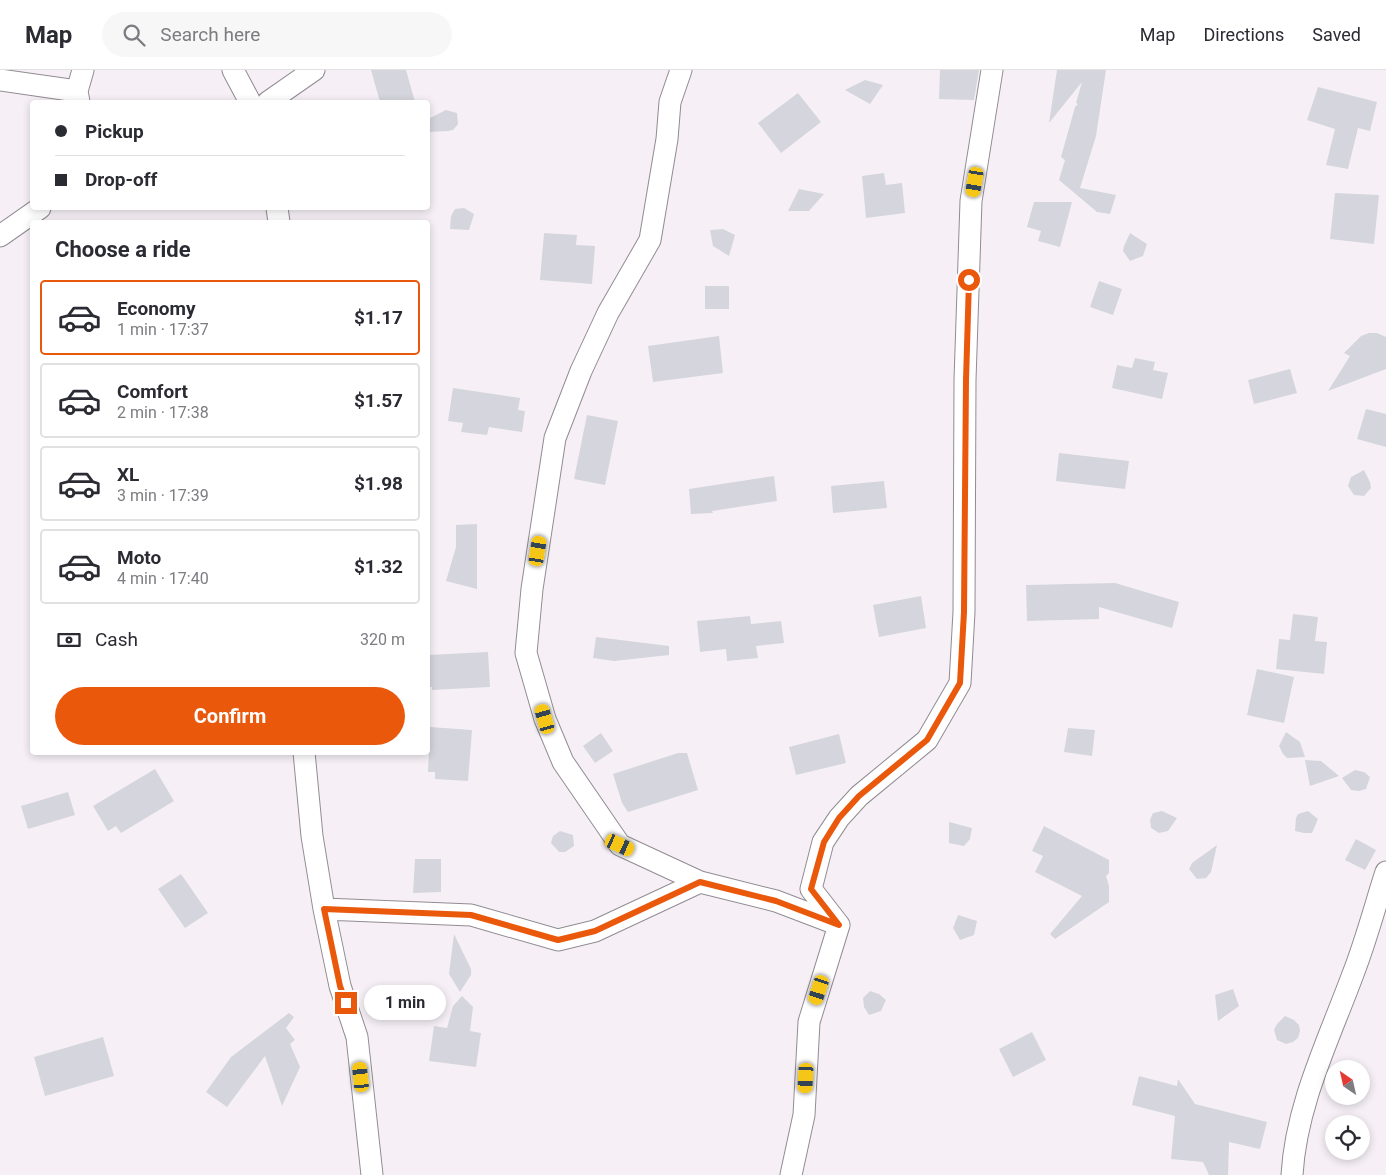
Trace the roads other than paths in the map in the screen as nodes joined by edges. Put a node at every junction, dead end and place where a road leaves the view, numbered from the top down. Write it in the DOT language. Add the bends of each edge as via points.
graph roads {
  1 [pos="83,70"];
  2 [pos="232,70"];
  3 [pos="314,70"];
  4 [pos="681,70"];
  5 [pos="992,70"];
  6 [pos="0,80"];
  7 [pos="78,97"];
  8 [pos="249,100"];
  9 [pos="271,100"];
  10 [pos="37,210"];
  11 [pos="0,236"];
  12 [pos="304,755"];
  13 [pos="1386,872"];
  14 [pos="700,882"];
  15 [pos="324,909"];
  16 [pos="839,925"];
  17 [pos="372,1175"];
  18 [pos="791,1175"];
  19 [pos="1292,1175"];
  1 -- 7 [label="street"];
  2 -- 8 [label="street"];
  3 -- 9 [label="street"];
  4 -- 14 [label="street" via="670,102 668,139 650,240 608,313 555,438 532,589 526,653 545,719 563,762 620,845"];
  5 -- 16 [label="street" via="972,201 960,683 927,740 859,796 839,818 824,842 811,889"];
  6 -- 7 [label="street"];
  10 -- 11 [label="street"];
  12 -- 15 [label="street" via="312,836"];
  13 -- 19 [label="street" via="1354,971 1308,1093"];
  14 -- 15 [label="street" via="595,931 558,940 471,915"];
  14 -- 16 [label="street" via="776,901"];
  15 -- 17 [label="street" via="340,986 357,1037"];
  16 -- 18 [label="street" via="809,1022 804,1115"];
}
